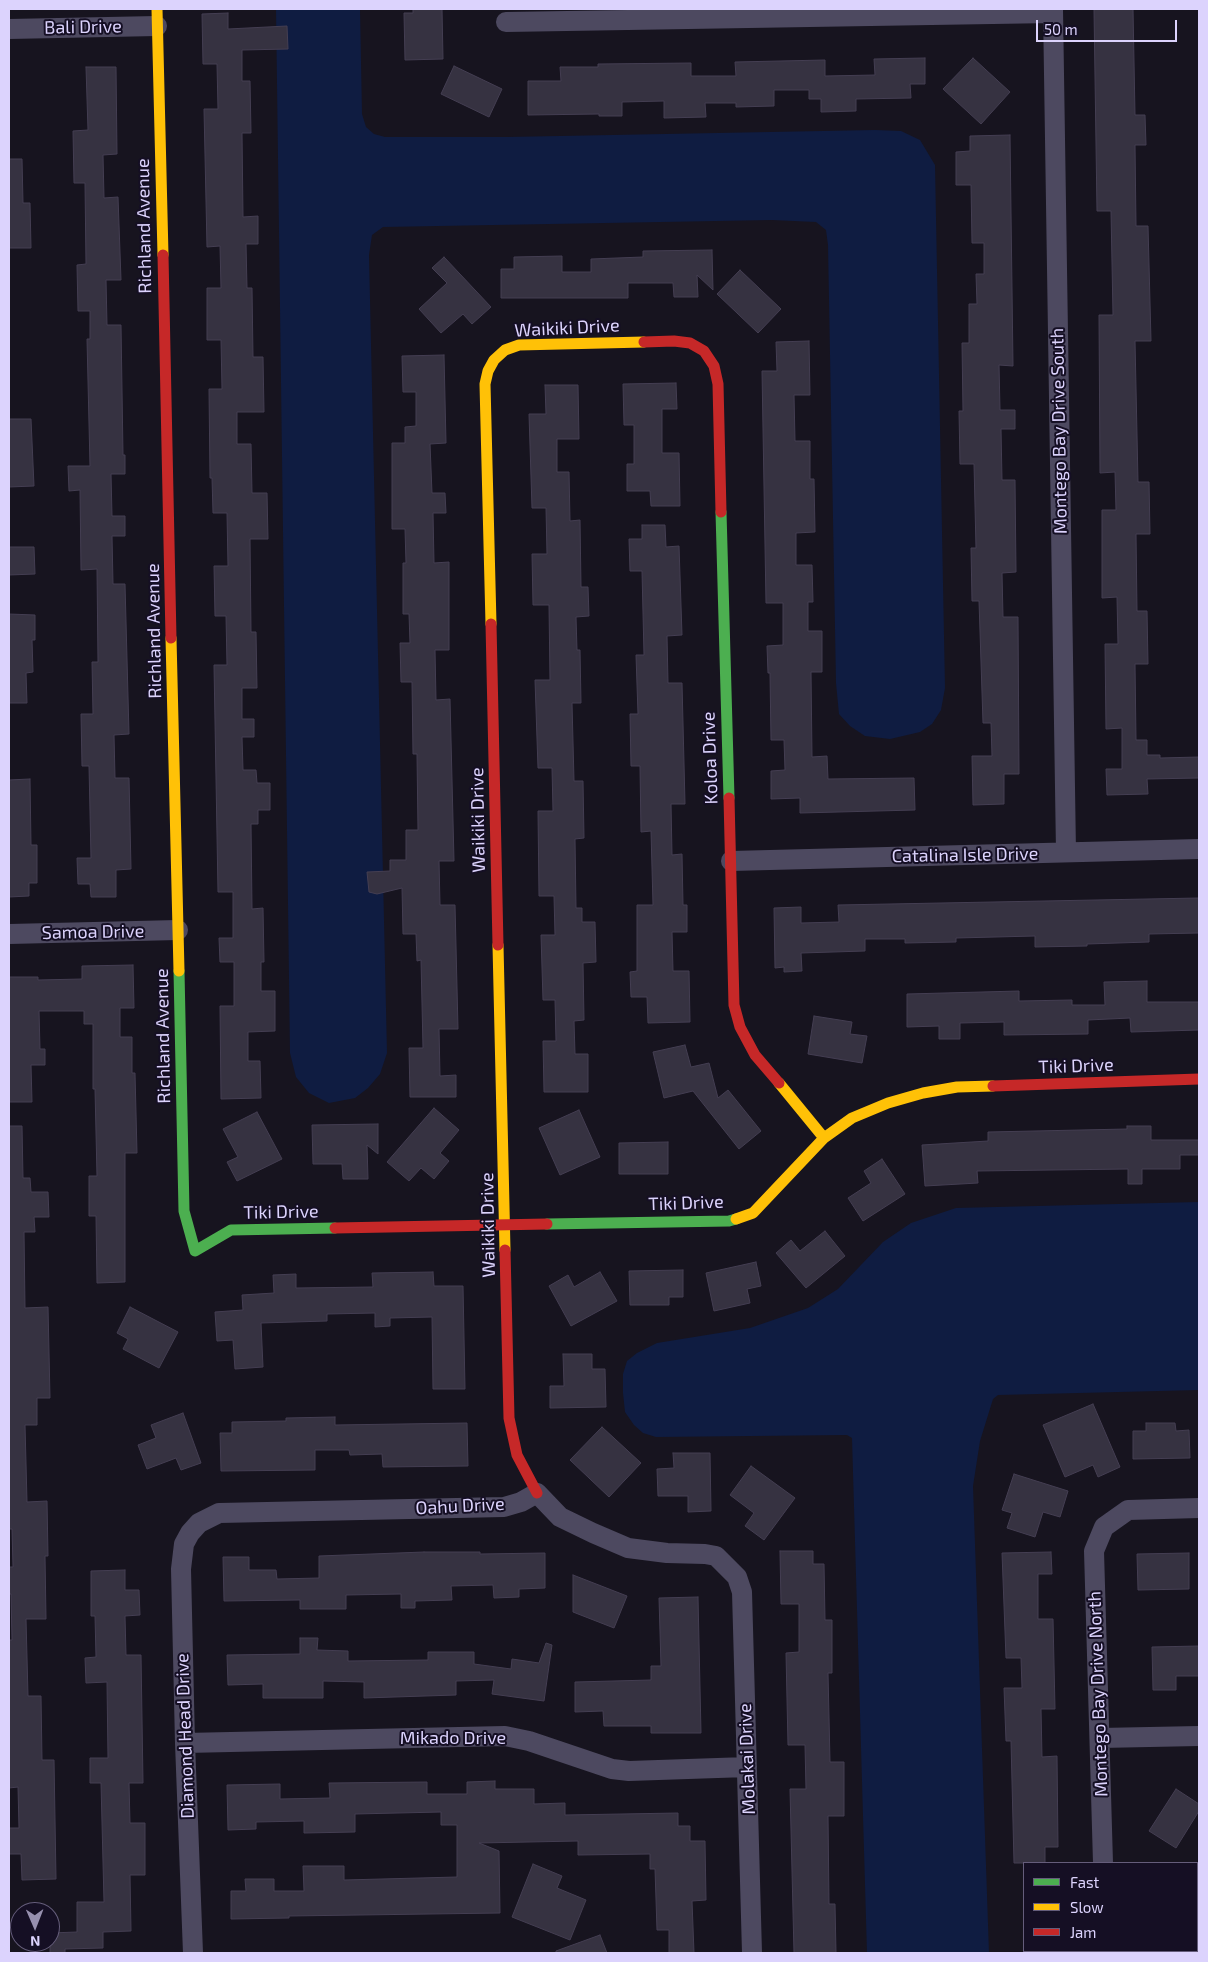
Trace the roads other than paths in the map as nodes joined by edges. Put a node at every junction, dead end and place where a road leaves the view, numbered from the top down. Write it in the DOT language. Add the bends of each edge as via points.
graph roads {
  1 [pos="1053,11"];
  2 [pos="157,17"];
  3 [pos="506,22"];
  4 [pos="9,28"];
  5 [pos="704,351"];
  6 [pos="1199,849"];
  7 [pos="1066,852"];
  8 [pos="731,861"];
  9 [pos="178,930"];
  10 [pos="9,934"];
  11 [pos="1199,1079"];
  12 [pos="824,1138"];
  13 [pos="505,1224"];
  14 [pos="195,1250"];
  15 [pos="537,1493"];
  16 [pos="1199,1508"];
  17 [pos="199,1523"];
  18 [pos="1199,1736"];
  19 [pos="1100,1738"];
  20 [pos="185,1744"];
  21 [pos="747,1767"];
  22 [pos="1103,1862"];
  23 [pos="193,1953"];
  24 [pos="752,1953"];
  1 -- 3 [label="street"];
  1 -- 7 [label="street, Montego Bay Drive South"];
  2 -- 4 [label="street, Bali Drive"];
  2 -- 9 [label="street, Richland Avenue"];
  5 -- 8 [label="street, Koloa Drive" via="714,366 718,384"];
  5 -- 13 [label="street, Waikiki Drive" via="690,343 674,341 519,345 505,350 494,360 485,384"];
  6 -- 7 [label="street, Catalina Isle Drive"];
  7 -- 8 [label="street, Catalina Isle Drive"];
  8 -- 12 [label="street, Koloa Drive" via="734,1005 740,1027 755,1055"];
  9 -- 10 [label="street, Samoa Drive"];
  9 -- 14 [label="street, Richland Avenue" via="184,1211"];
  11 -- 12 [label="street, Tiki Drive" via="957,1087 888,1103 852,1118"];
  12 -- 13 [label="street, Tiki Drive" via="753,1213 729,1221"];
  13 -- 14 [label="street, Tiki Drive" via="231,1230"];
  13 -- 15 [label="street, Waikiki Drive" via="509,1418 517,1455"];
  15 -- 17 [label="street, Oahu Drive" via="504,1507 219,1513"];
  15 -- 21 [label="street, Molakai Drive" via="560,1517 628,1548 716,1556 737,1577 742,1592"];
  16 -- 19 [label="street, Montego Bay Drive North" via="1128,1510 1104,1527 1094,1551"];
  17 -- 20 [label="street, Diamond Head Drive" via="184,1544 181,1569"];
  18 -- 19 [label="street"];
  19 -- 22 [label="street, Montego Bay Drive North"];
  20 -- 21 [label="street, Mikado Drive" via="505,1736 612,1769"];
  20 -- 23 [label="street, Diamond Head Drive"];
  21 -- 24 [label="street, Molakai Drive"];
}
